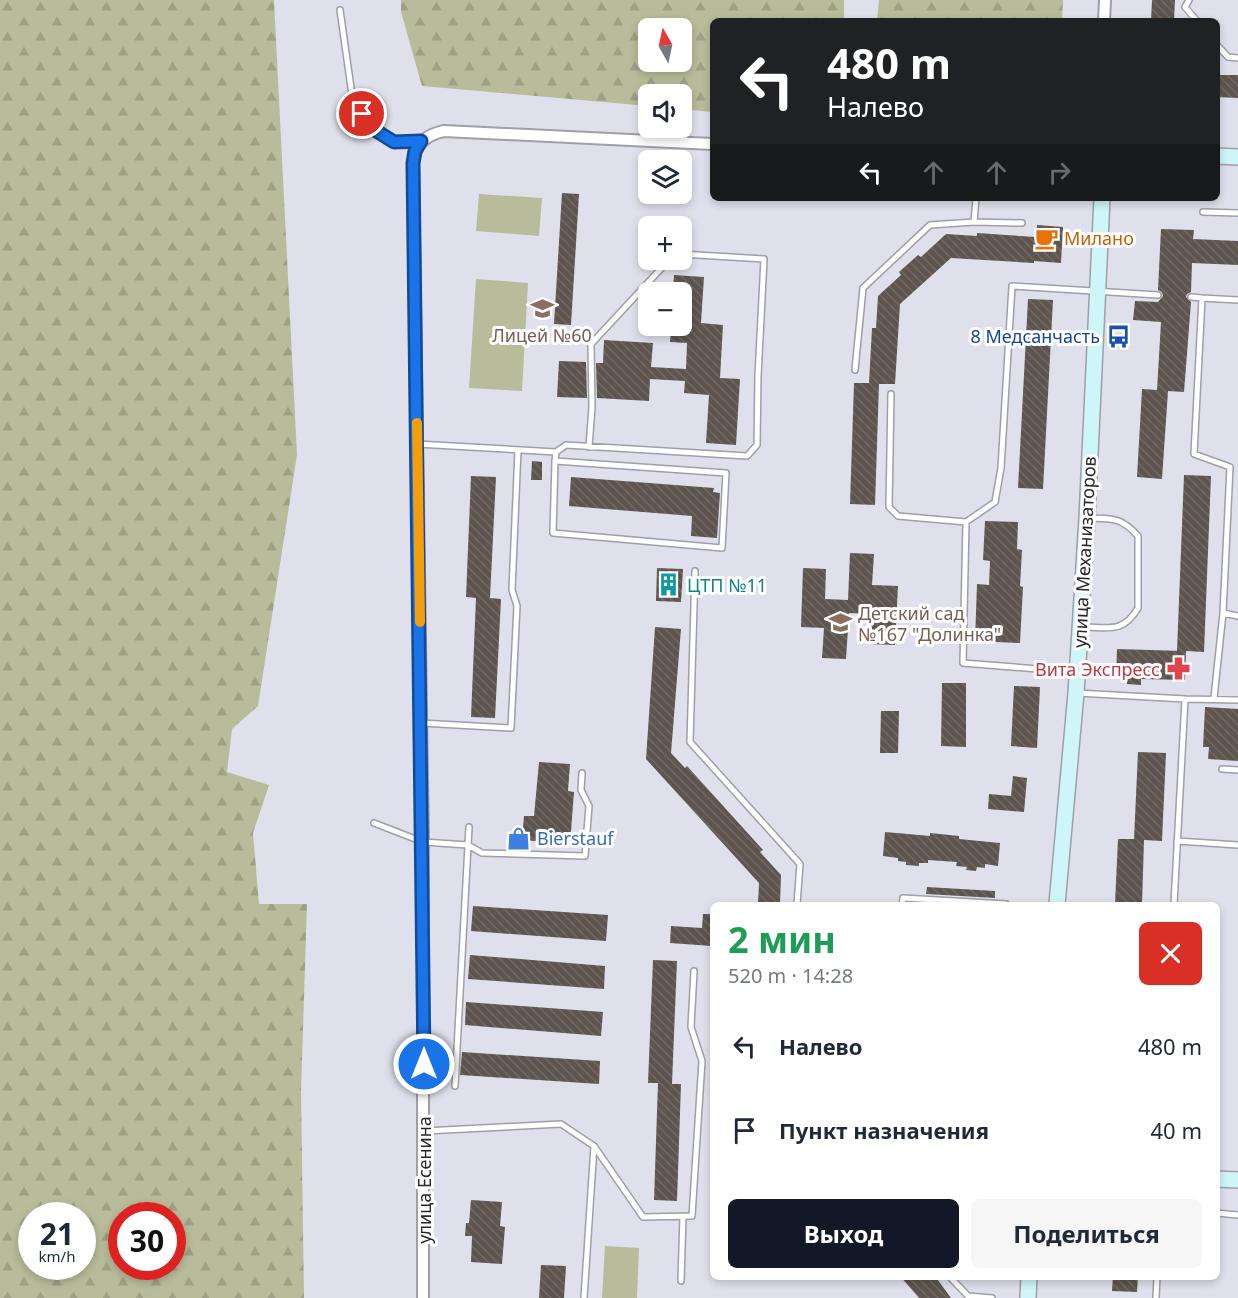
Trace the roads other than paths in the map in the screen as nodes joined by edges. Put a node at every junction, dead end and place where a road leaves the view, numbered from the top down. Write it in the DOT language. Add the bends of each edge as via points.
graph roads {
  1 [pos="1105,0"];
  2 [pos="1189,0"];
  3 [pos="340,10"];
  4 [pos="1104,18"];
  5 [pos="1194,18"];
  6 [pos="1220,48"];
  7 [pos="1238,58"];
  8 [pos="421,141"];
  9 [pos="710,144"];
  10 [pos="1220,156"];
  11 [pos="1238,157"];
  12 [pos="976,201"];
  13 [pos="1102,201"];
  14 [pos="1203,212"];
  15 [pos="1238,213"];
  16 [pos="974,222"];
  17 [pos="1022,223"];
  18 [pos="692,255"];
  19 [pos="660,270"];
  20 [pos="1097,291"];
  21 [pos="1158,295"];
  22 [pos="1191,297"];
  23 [pos="1202,298"];
  24 [pos="1238,300"];
  25 [pos="855,370"];
  26 [pos="891,394"];
  27 [pos="417,444"];
  28 [pos="589,447"];
  29 [pos="518,450"];
  30 [pos="556,452"];
  31 [pos="555,460"];
  32 [pos="1087,518"];
  33 [pos="966,522"];
  34 [pos="695,571"];
  35 [pos="1223,613"];
  36 [pos="1238,616"];
  37 [pos="1080,627"];
  38 [pos="1077,672"];
  39 [pos="1076,693"];
  40 [pos="1214,698"];
  41 [pos="1185,699"];
  42 [pos="1238,700"];
  43 [pos="421,723"];
  44 [pos="1222,769"];
  45 [pos="1238,770"];
  46 [pos="582,773"];
  47 [pos="374,823"];
  48 [pos="469,827"];
  49 [pos="1178,841"];
  50 [pos="423,842"];
  51 [pos="468,845"];
  52 [pos="1238,845"];
  53 [pos="797,902"];
  54 [pos="902,902"];
  55 [pos="972,902"];
  56 [pos="1057,902"];
  57 [pos="1174,902"];
  58 [pos="694,972"];
  59 [pos="455,1086"];
  60 [pos="425,1131"];
  61 [pos="594,1146"];
  62 [pos="1220,1179"];
  63 [pos="1238,1180"];
  64 [pos="1220,1214"];
  65 [pos="1238,1215"];
  66 [pos="683,1216"];
  67 [pos="953,1280"];
  68 [pos="1029,1280"];
  69 [pos="1157,1280"];
  70 [pos="681,1281"];
  71 [pos="423,1298"];
  72 [pos="584,1298"];
  73 [pos="992,1298"];
  74 [pos="1028,1298"];
  75 [pos="1156,1298"];
  1 -- 4 [label="street"];
  2 -- 5 [label="lane" via="1185,7"];
  3 -- 8 [label="lane" via="353,102 370,127 394,142"];
  6 -- 7 [label="lane" via="1228,57"];
  8 -- 9 [label="street" via="432,133 462,131"];
  8 -- 27 [label="street, улица Есенина" via="413,163"];
  10 -- 11 [label="main road"];
  12 -- 16 [label="lane"];
  13 -- 20 [label="main road, улица Механизаторов"];
  14 -- 15 [label="lane"];
  16 -- 17 [label="lane"];
  16 -- 25 [label="lane" via="930,225 863,288"];
  18 -- 28 [label="lane" via="764,259 757,445 747,456"];
  19 -- 28 [label="lane" via="591,344"];
  20 -- 21 [label="lane"];
  20 -- 32 [label="main road, улица Механизаторов"];
  20 -- 33 [label="lane" via="1012,286 995,502"];
  22 -- 23 [label="lane"];
  23 -- 24 [label="lane"];
  23 -- 35 [label="lane" via="1194,454 1230,467"];
  26 -- 33 [label="lane" via="889,507 898,516"];
  27 -- 29 [label="lane"];
  27 -- 43 [label="street, улица Есенина"];
  28 -- 30 [label="lane" via="566,446"];
  29 -- 30 [label="lane"];
  29 -- 43 [label="lane" via="511,728"];
  30 -- 31 [label="lane"];
  31 -- 31 [label="lane" via="726,473 722,548 553,533"];
  32 -- 37 [label="main road, улица Механизаторов"];
  32 -- 37 [label="lane" via="1126,523 1138,536 1138,608 1121,627"];
  33 -- 38 [label="lane" via="963,663"];
  34 -- 53 [label="lane" via="690,742 800,864"];
  35 -- 36 [label="lane"];
  35 -- 40 [label="lane"];
  37 -- 38 [label="main road, улица Механизаторов"];
  38 -- 39 [label="main road, улица Механизаторов"];
  39 -- 41 [label="lane"];
  39 -- 56 [label="main road, улица Механизаторов"];
  40 -- 41 [label="lane"];
  40 -- 42 [label="lane"];
  41 -- 49 [label="lane"];
  43 -- 50 [label="street, улица Есенина"];
  44 -- 45 [label="lane"];
  46 -- 51 [label="lane" via="581,790 589,806 585,856 482,853"];
  47 -- 50 [label="lane"];
  48 -- 51 [label="lane"];
  49 -- 52 [label="lane"];
  49 -- 57 [label="lane"];
  50 -- 51 [label="lane"];
  50 -- 60 [label="street, улица Есенина"];
  51 -- 59 [label="lane"];
  54 -- 55 [label="lane" via="903,898"];
  58 -- 66 [label="lane" via="691,1027 702,1061 692,1216"];
  60 -- 61 [label="lane" via="561,1124"];
  60 -- 71 [label="street, улица Есенина"];
  61 -- 66 [label="lane" via="643,1217"];
  61 -- 72 [label="lane"];
  62 -- 63 [label="main road"];
  64 -- 65 [label="lane"];
  66 -- 70 [label="lane"];
  67 -- 73 [label="lane" via="968,1296"];
  68 -- 74 [label="main road"];
  69 -- 75 [label="lane"];
}
